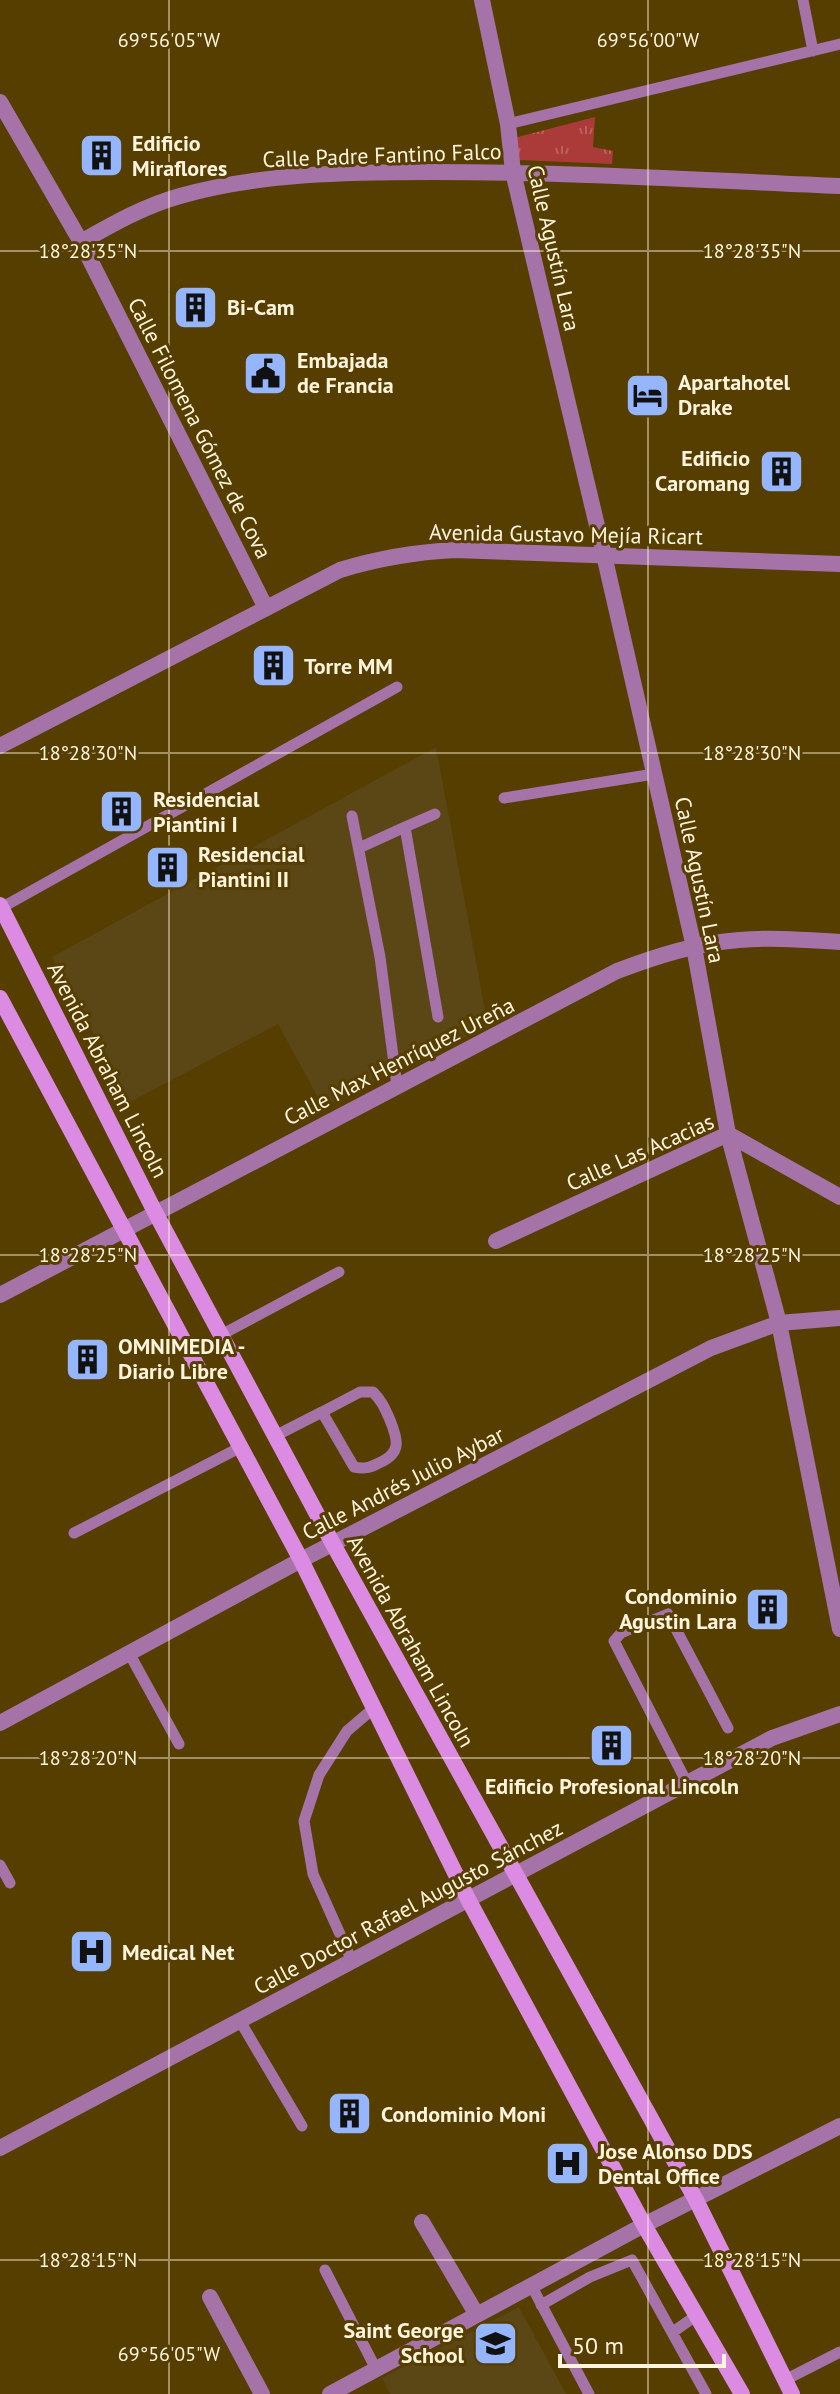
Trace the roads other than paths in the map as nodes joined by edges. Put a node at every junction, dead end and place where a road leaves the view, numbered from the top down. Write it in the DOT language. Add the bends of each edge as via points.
graph roads {
  1 [pos="482,0"];
  2 [pos="803,0"];
  3 [pos="840,44"];
  4 [pos="813,51"];
  5 [pos="0,102"];
  6 [pos="508,124"];
  7 [pos="513,172"];
  8 [pos="840,186"];
  9 [pos="81,242"];
  10 [pos="604,555"];
  11 [pos="840,564"];
  12 [pos="266,608"];
  13 [pos="397,687"];
  14 [pos="0,746"];
  15 [pos="654,774"];
  16 [pos="504,798"];
  17 [pos="435,814"];
  18 [pos="352,816"];
  19 [pos="405,827"];
  20 [pos="359,848"];
  21 [pos="1,907"];
  22 [pos="840,942"];
  23 [pos="694,947"];
  24 [pos="0,998"];
  25 [pos="438,1017"];
  26 [pos="397,1086"];
  27 [pos="728,1134"];
  28 [pos="840,1197"];
  29 [pos="155,1212"];
  30 [pos="124,1228"];
  31 [pos="496,1241"];
  32 [pos="339,1272"];
  33 [pos="0,1295"];
  34 [pos="840,1318"];
  35 [pos="779,1323"];
  36 [pos="221,1335"];
  37 [pos="322,1412"];
  38 [pos="275,1436"];
  39 [pos="241,1447"];
  40 [pos="74,1533"];
  41 [pos="333,1544"];
  42 [pos="301,1560"];
  43 [pos="840,1629"];
  44 [pos="129,1653"];
  45 [pos="374,1708"];
  46 [pos="840,1714"];
  47 [pos="0,1723"];
  48 [pos="728,1728"];
  49 [pos="179,1744"];
  50 [pos="687,1783"];
  51 [pos="0,1865"];
  52 [pos="514,1875"];
  53 [pos="10,1883"];
  54 [pos="468,1899"];
  55 [pos="352,1961"];
  56 [pos="240,2021"];
  57 [pos="302,2126"];
  58 [pos="840,2126"];
  59 [pos="0,2148"];
  60 [pos="696,2200"];
  61 [pos="422,2222"];
  62 [pos="644,2225"];
  63 [pos="580,2259"];
  64 [pos="325,2270"];
  65 [pos="590,2277"];
  66 [pos="531,2285"];
  67 [pos="210,2297"];
  68 [pos="541,2305"];
  69 [pos="477,2315"];
  70 [pos="697,2315"];
  71 [pos="673,2332"];
  72 [pos="840,2352"];
  73 [pos="376,2369"];
  74 [pos="788,2387"];
  75 [pos="262,2394"];
  76 [pos="330,2394"];
  77 [pos="589,2394"];
  78 [pos="706,2394"];
  79 [pos="742,2394"];
  1 -- 6 [label="street, Calle Agustín Lara"];
  2 -- 4 [label="lane"];
  3 -- 4 [label="lane"];
  4 -- 6 [label="lane"];
  5 -- 9 [label="street, Calle Filomena Gómez de Cova"];
  6 -- 7 [label="street, Calle Agustín Lara"];
  7 -- 8 [label="street, Calle Padre Fantino Falco"];
  7 -- 9 [label="street, Calle Padre Fantino Falco" via="335,174 227,185 147,206"];
  7 -- 10 [label="street, Calle Agustín Lara"];
  9 -- 12 [label="street, Calle Filomena Gómez de Cova"];
  10 -- 11 [label="street, Avenida Gustavo Mejía Ricart"];
  10 -- 12 [label="street, Avenida Gustavo Mejía Ricart" via="417,552 340,570"];
  10 -- 15 [label="street, Calle Agustín Lara"];
  12 -- 14 [label="street, Avenida Gustavo Mejía Ricart"];
  13 -- 21 [label="lane"];
  15 -- 16 [label="lane"];
  15 -- 23 [label="street, Calle Agustín Lara"];
  17 -- 19 [label="lane"];
  18 -- 20 [label="lane"];
  19 -- 20 [label="lane"];
  19 -- 25 [label="lane"];
  20 -- 26 [label="lane"];
  21 -- 29 [label="main road, Avenida Abraham Lincoln"];
  22 -- 23 [label="street, Calle Max Henríquez Ureña" via="739,940"];
  23 -- 26 [label="street, Calle Max Henríquez Ureña" via="617,971"];
  23 -- 27 [label="street, Calle Agustín Lara"];
  24 -- 30 [label="main road"];
  26 -- 29 [label="street, Calle Max Henríquez Ureña"];
  27 -- 28 [label="street, Calle Las Acacias"];
  27 -- 31 [label="street, Calle Las Acacias"];
  27 -- 35 [label="street, Calle Agustín Lara"];
  29 -- 30 [label="street, Calle Max Henríquez Ureña"];
  29 -- 36 [label="main road, Avenida Abraham Lincoln"];
  30 -- 33 [label="street, Calle Max Henríquez Ureña"];
  30 -- 39 [label="main road"];
  32 -- 36 [label="lane"];
  34 -- 35 [label="street, Calle Andrés Julio Aybar"];
  35 -- 41 [label="street, Calle Andrés Julio Aybar" via="711,1348"];
  35 -- 43 [label="street, Calle Agustín Lara"];
  36 -- 38 [label="main road, Avenida Abraham Lincoln"];
  37 -- 37 [label="lane" via="360,1392 373,1392 397,1437 396,1449 390,1458 366,1469 354,1467"];
  37 -- 38 [label="lane"];
  38 -- 41 [label="main road, Avenida Abraham Lincoln"];
  39 -- 40 [label="lane"];
  39 -- 42 [label="main road"];
  41 -- 42 [label="street, Calle Andrés Julio Aybar"];
  41 -- 52 [label="main road, Avenida Abraham Lincoln"];
  42 -- 44 [label="street, Calle Andrés Julio Aybar"];
  42 -- 45 [label="main road"];
  44 -- 47 [label="street, Calle Andrés Julio Aybar"];
  44 -- 49 [label="lane"];
  45 -- 54 [label="main road"];
  45 -- 55 [label="lane" via="347,1731 319,1775 304,1821 313,1874"];
  46 -- 50 [label="street, Calle Doctor Rafael Augusto Sánchez" via="772,1738"];
  48 -- 50 [label="lane" via="668,1614 621,1633 614,1641"];
  50 -- 52 [label="street, Calle Doctor Rafael Augusto Sánchez"];
  51 -- 53 [label="lane"];
  52 -- 54 [label="street, Calle Doctor Rafael Augusto Sánchez"];
  52 -- 60 [label="main road, Avenida Abraham Lincoln"];
  54 -- 55 [label="street, Calle Doctor Rafael Augusto Sánchez"];
  54 -- 62 [label="main road"];
  55 -- 56 [label="street, Calle Doctor Rafael Augusto Sánchez"];
  56 -- 57 [label="lane"];
  56 -- 59 [label="street, Calle Doctor Rafael Augusto Sánchez"];
  58 -- 60 [label="street"];
  60 -- 62 [label="street"];
  60 -- 74 [label="main road, Avenida Abraham Lincoln"];
  61 -- 69 [label="street"];
  62 -- 63 [label="street"];
  62 -- 70 [label="main road"];
  63 -- 65 [label="lane"];
  63 -- 66 [label="street"];
  64 -- 73 [label="lane"];
  65 -- 68 [label="lane"];
  65 -- 71 [label="lane" via="632,2260"];
  66 -- 68 [label="lane"];
  66 -- 69 [label="street"];
  67 -- 75 [label="street"];
  68 -- 77 [label="lane"];
  69 -- 73 [label="street"];
  70 -- 71 [label="lane"];
  70 -- 79 [label="main road"];
  71 -- 78 [label="lane"];
  72 -- 74 [label="lane"];
  73 -- 76 [label="street"];
}
